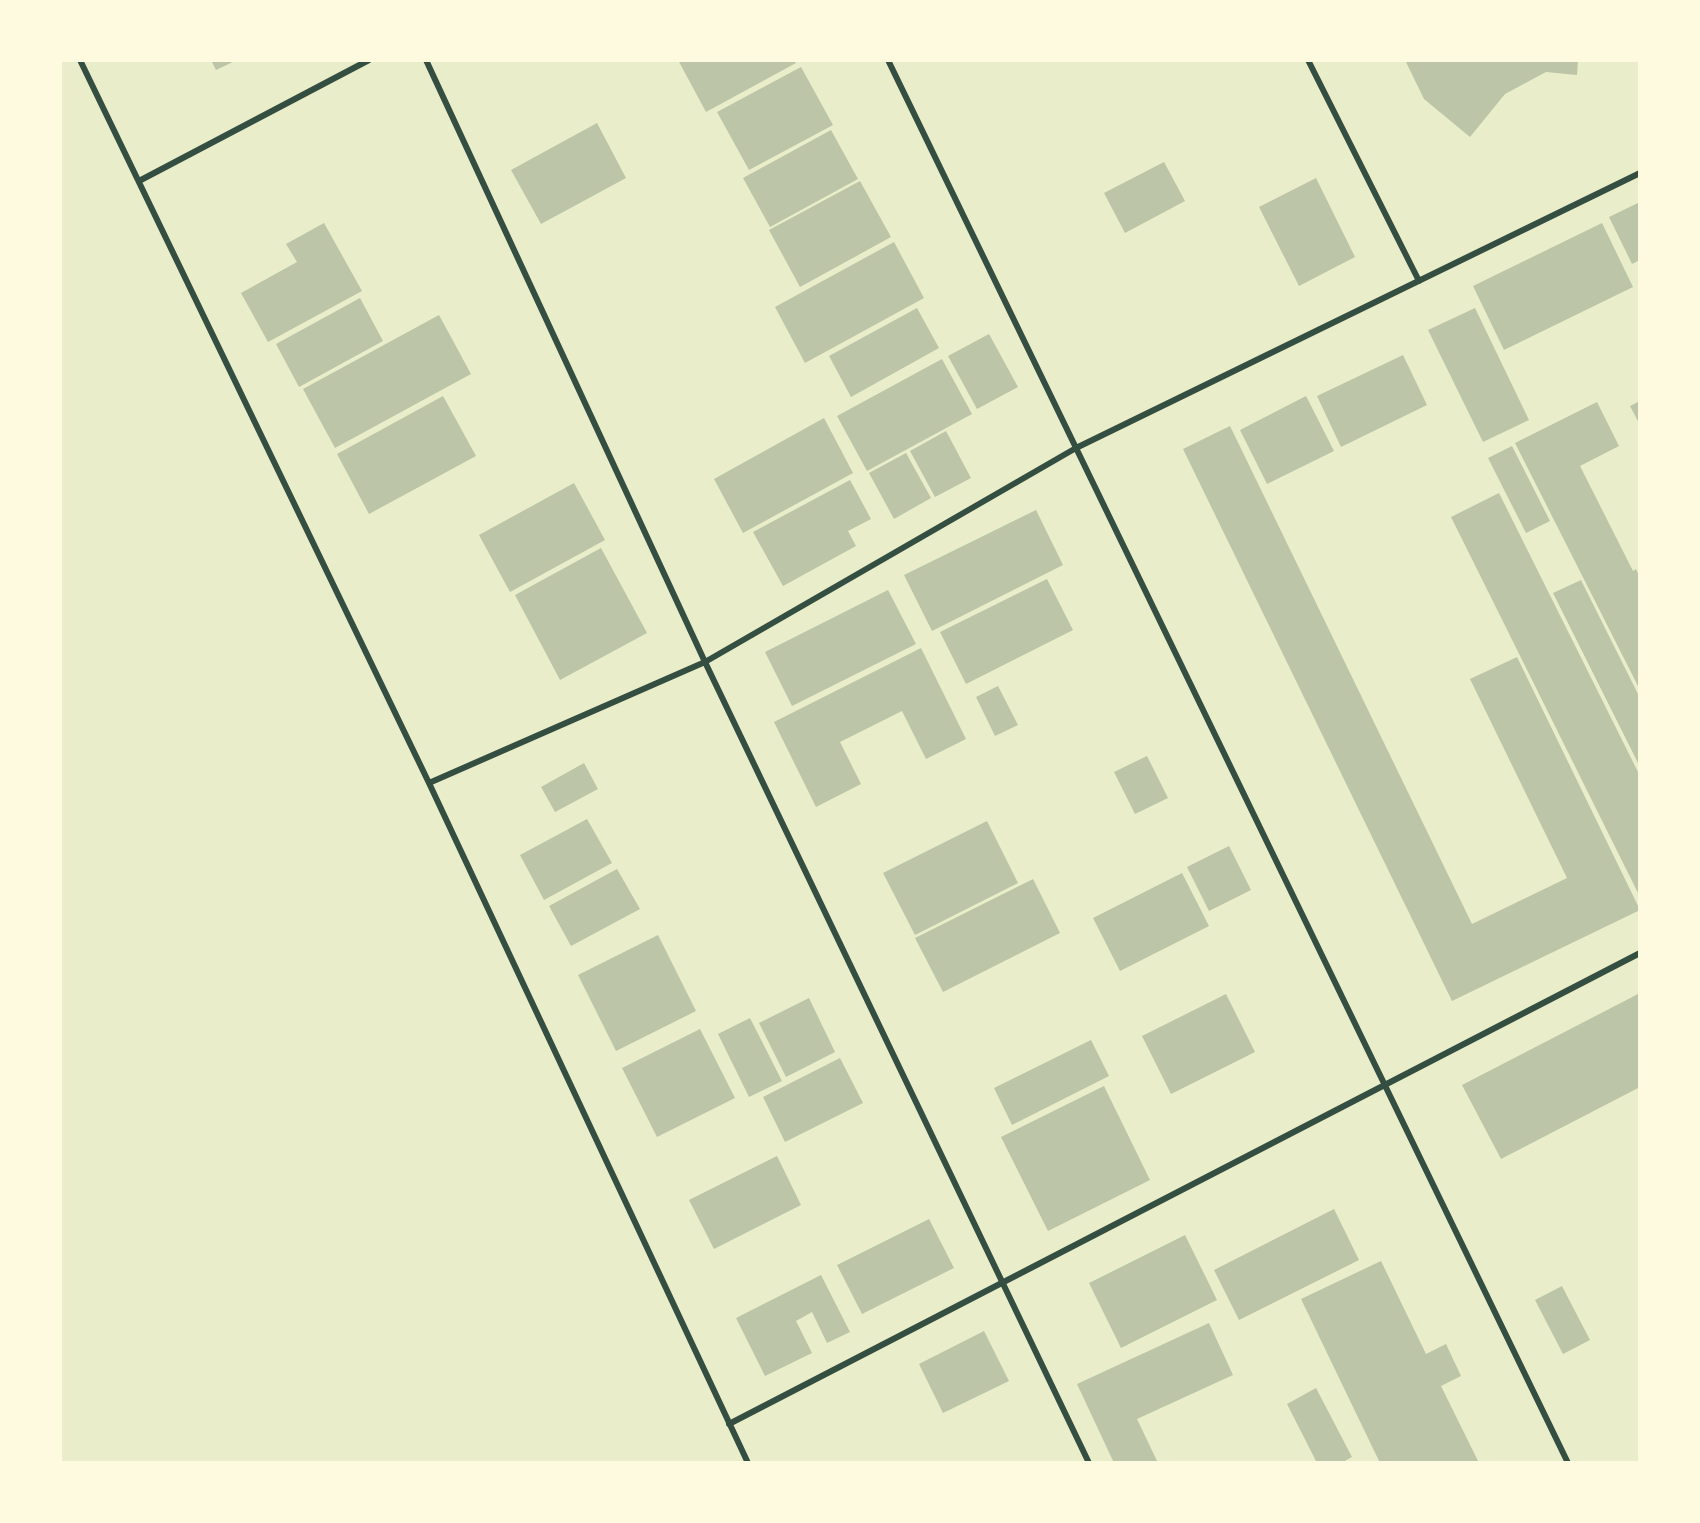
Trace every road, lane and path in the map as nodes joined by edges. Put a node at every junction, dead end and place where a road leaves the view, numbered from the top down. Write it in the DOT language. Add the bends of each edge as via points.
graph roads {
  1 [pos="80,60"];
  2 [pos="369,60"];
  3 [pos="426,60"];
  4 [pos="888,60"];
  5 [pos="1308,60"];
  6 [pos="1640,173"];
  7 [pos="139,181"];
  8 [pos="1419,281"];
  9 [pos="1076,448"];
  10 [pos="705,662"];
  11 [pos="429,783"];
  12 [pos="1640,953"];
  13 [pos="1385,1085"];
  14 [pos="1004,1282"];
  15 [pos="729,1424"];
  16 [pos="748,1463"];
  17 [pos="1089,1463"];
  18 [pos="1568,1463"];
  1 -- 7 [label="street"];
  2 -- 7 [label="street"];
  3 -- 10 [label="street"];
  4 -- 9 [label="street"];
  5 -- 8 [label="street"];
  6 -- 8 [label="street"];
  7 -- 11 [label="street"];
  8 -- 9 [label="street"];
  9 -- 10 [label="street"];
  9 -- 13 [label="street"];
  10 -- 11 [label="street"];
  10 -- 14 [label="street"];
  11 -- 15 [label="street"];
  12 -- 13 [label="street"];
  13 -- 14 [label="street"];
  13 -- 18 [label="street"];
  14 -- 15 [label="street"];
  14 -- 17 [label="street"];
  15 -- 16 [label="street"];
}
